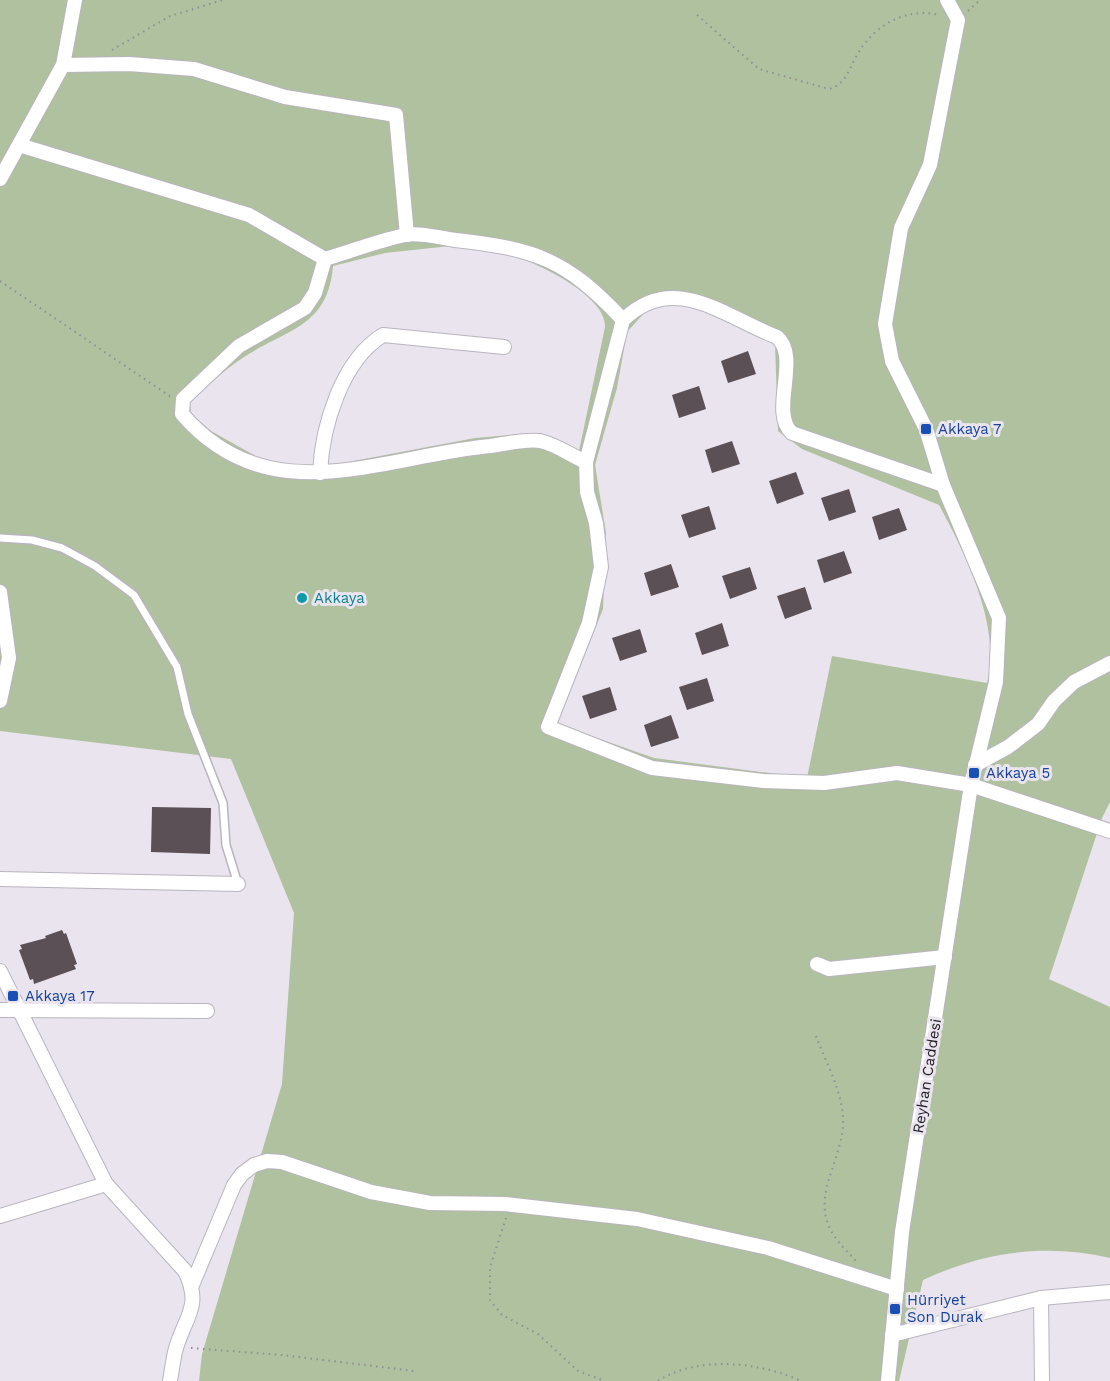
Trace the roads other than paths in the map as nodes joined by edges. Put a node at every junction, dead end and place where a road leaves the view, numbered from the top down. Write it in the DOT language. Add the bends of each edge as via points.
graph roads {
  1 [pos="75,0"];
  2 [pos="947,0"];
  3 [pos="63,65"];
  4 [pos="19,145"];
  5 [pos="0,179"];
  6 [pos="407,235"];
  7 [pos="325,259"];
  8 [pos="623,320"];
  9 [pos="504,347"];
  10 [pos="585,462"];
  11 [pos="320,473"];
  12 [pos="943,485"];
  13 [pos="0,538"];
  14 [pos="0,592"];
  15 [pos="1110,663"];
  16 [pos="0,701"];
  17 [pos="973,774"];
  18 [pos="1110,831"];
  19 [pos="0,879"];
  20 [pos="238,884"];
  21 [pos="945,957"];
  22 [pos="817,964"];
  23 [pos="0,971"];
  24 [pos="0,1010"];
  25 [pos="21,1010"];
  26 [pos="207,1011"];
  27 [pos="106,1185"];
  28 [pos="1,1211"];
  29 [pos="192,1285"];
  30 [pos="897,1288"];
  31 [pos="1110,1292"];
  32 [pos="1041,1298"];
  33 [pos="892,1335"];
  34 [pos="170,1381"];
  35 [pos="888,1381"];
  36 [pos="1042,1381"];
  1 -- 3 [label="street"];
  2 -- 12 [label="street, Reyhan Caddesi" via="958,20 930,165 901,228 885,324 892,361 926,429"];
  3 -- 4 [label="street"];
  3 -- 6 [label="street" via="129,64 194,69 285,97 396,115"];
  4 -- 5 [label="street"];
  4 -- 7 [label="street" via="249,215"];
  6 -- 7 [label="street"];
  6 -- 8 [label="street" via="494,244 533,253 570,270"];
  7 -- 11 [label="street" via="315,293 305,308 239,346 181,404 182,414 193,426 245,461 291,473"];
  8 -- 10 [label="street"];
  8 -- 12 [label="street" via="650,300 685,297 777,337 786,351 784,419 792,434"];
  9 -- 11 [label="street" via="383,335 370,343 336,398 321,443"];
  10 -- 11 [label="street" via="540,441 472,447"];
  10 -- 17 [label="street" via="600,567 589,622 548,727 652,768 764,781 824,783 897,773"];
  12 -- 17 [label="street, Reyhan Caddesi" via="999,618 996,682"];
  13 -- 20 [label="lane" via="32,540 62,548 134,595 177,667 189,714 223,803 226,844"];
  14 -- 16 [label="street" via="9,658"];
  15 -- 17 [label="street" via="1074,682 1038,724"];
  17 -- 18 [label="street"];
  17 -- 21 [label="street, Reyhan Caddesi"];
  19 -- 20 [label="street"];
  21 -- 22 [label="street" via="829,969"];
  21 -- 30 [label="street, Reyhan Caddesi" via="902,1232"];
  23 -- 25 [label="street"];
  24 -- 25 [label="street"];
  25 -- 26 [label="street"];
  25 -- 27 [label="street"];
  27 -- 28 [label="street"];
  27 -- 29 [label="street" via="185,1271"];
  29 -- 30 [label="street" via="234,1185 254,1165 267,1161 315,1171 371,1192 430,1203 510,1204 637,1219 768,1248"];
  29 -- 34 [label="street" via="191,1315 177,1347"];
  30 -- 33 [label="street, Reyhan Caddesi"];
  31 -- 32 [label="street"];
  32 -- 33 [label="street"];
  32 -- 36 [label="street"];
  33 -- 35 [label="street, Reyhan Caddesi"];
}
